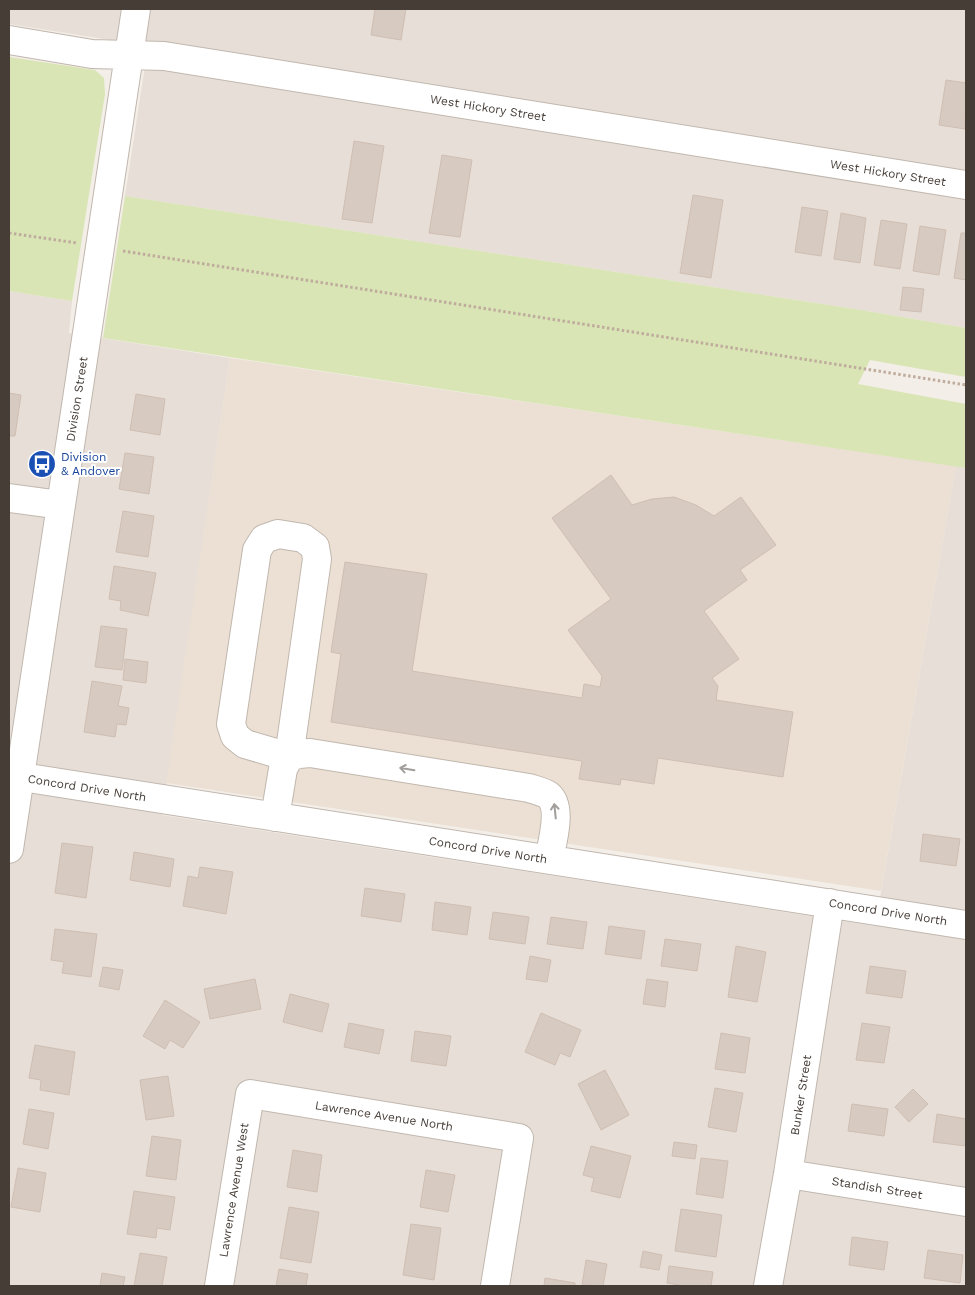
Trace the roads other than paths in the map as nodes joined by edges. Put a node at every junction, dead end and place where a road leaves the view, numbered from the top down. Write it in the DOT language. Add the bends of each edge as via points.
graph roads {
  1 [pos="136,9"];
  2 [pos="9,40"];
  3 [pos="128,56"];
  4 [pos="966,185"];
  5 [pos="9,498"];
  6 [pos="61,505"];
  7 [pos="289,757"];
  8 [pos="14,776"];
  9 [pos="275,817"];
  10 [pos="9,849"];
  11 [pos="549,860"];
  12 [pos="830,903"];
  13 [pos="966,924"];
  14 [pos="250,1094"];
  15 [pos="788,1174"];
  16 [pos="966,1202"];
  17 [pos="219,1286"];
  18 [pos="496,1286"];
  19 [pos="768,1286"];
  1 -- 3 [label="street, Division Street"];
  2 -- 3 [label="street, West Hickory Street" via="92,54"];
  3 -- 4 [label="street, West Hickory Street" via="164,56"];
  3 -- 6 [label="street, Division Street"];
  5 -- 6 [label="street"];
  6 -- 8 [label="street, Division Street"];
  7 -- 7 [label="street" via="317,559 315,547 303,538 278,534 264,539 257,550 231,724 235,736 246,744"];
  7 -- 9 [label="street" via="283,769"];
  11 -- 7 [label="street, one-way" via="556,816 554,804 547,795 529,788 310,754"];
  8 -- 9 [label="street, Concord Drive North"];
  8 -- 10 [label="street, Division Street"];
  9 -- 11 [label="street, Concord Drive North"];
  11 -- 12 [label="street, Concord Drive North"];
  12 -- 13 [label="street, Concord Drive North"];
  12 -- 15 [label="street, Bunker Street"];
  14 -- 17 [label="street, Lawrence Avenue West"];
  14 -- 18 [label="street, Lawrence Avenue North" via="519,1138"];
  15 -- 16 [label="street, Standish Street"];
  15 -- 19 [label="street, Bunker Street"];
}
